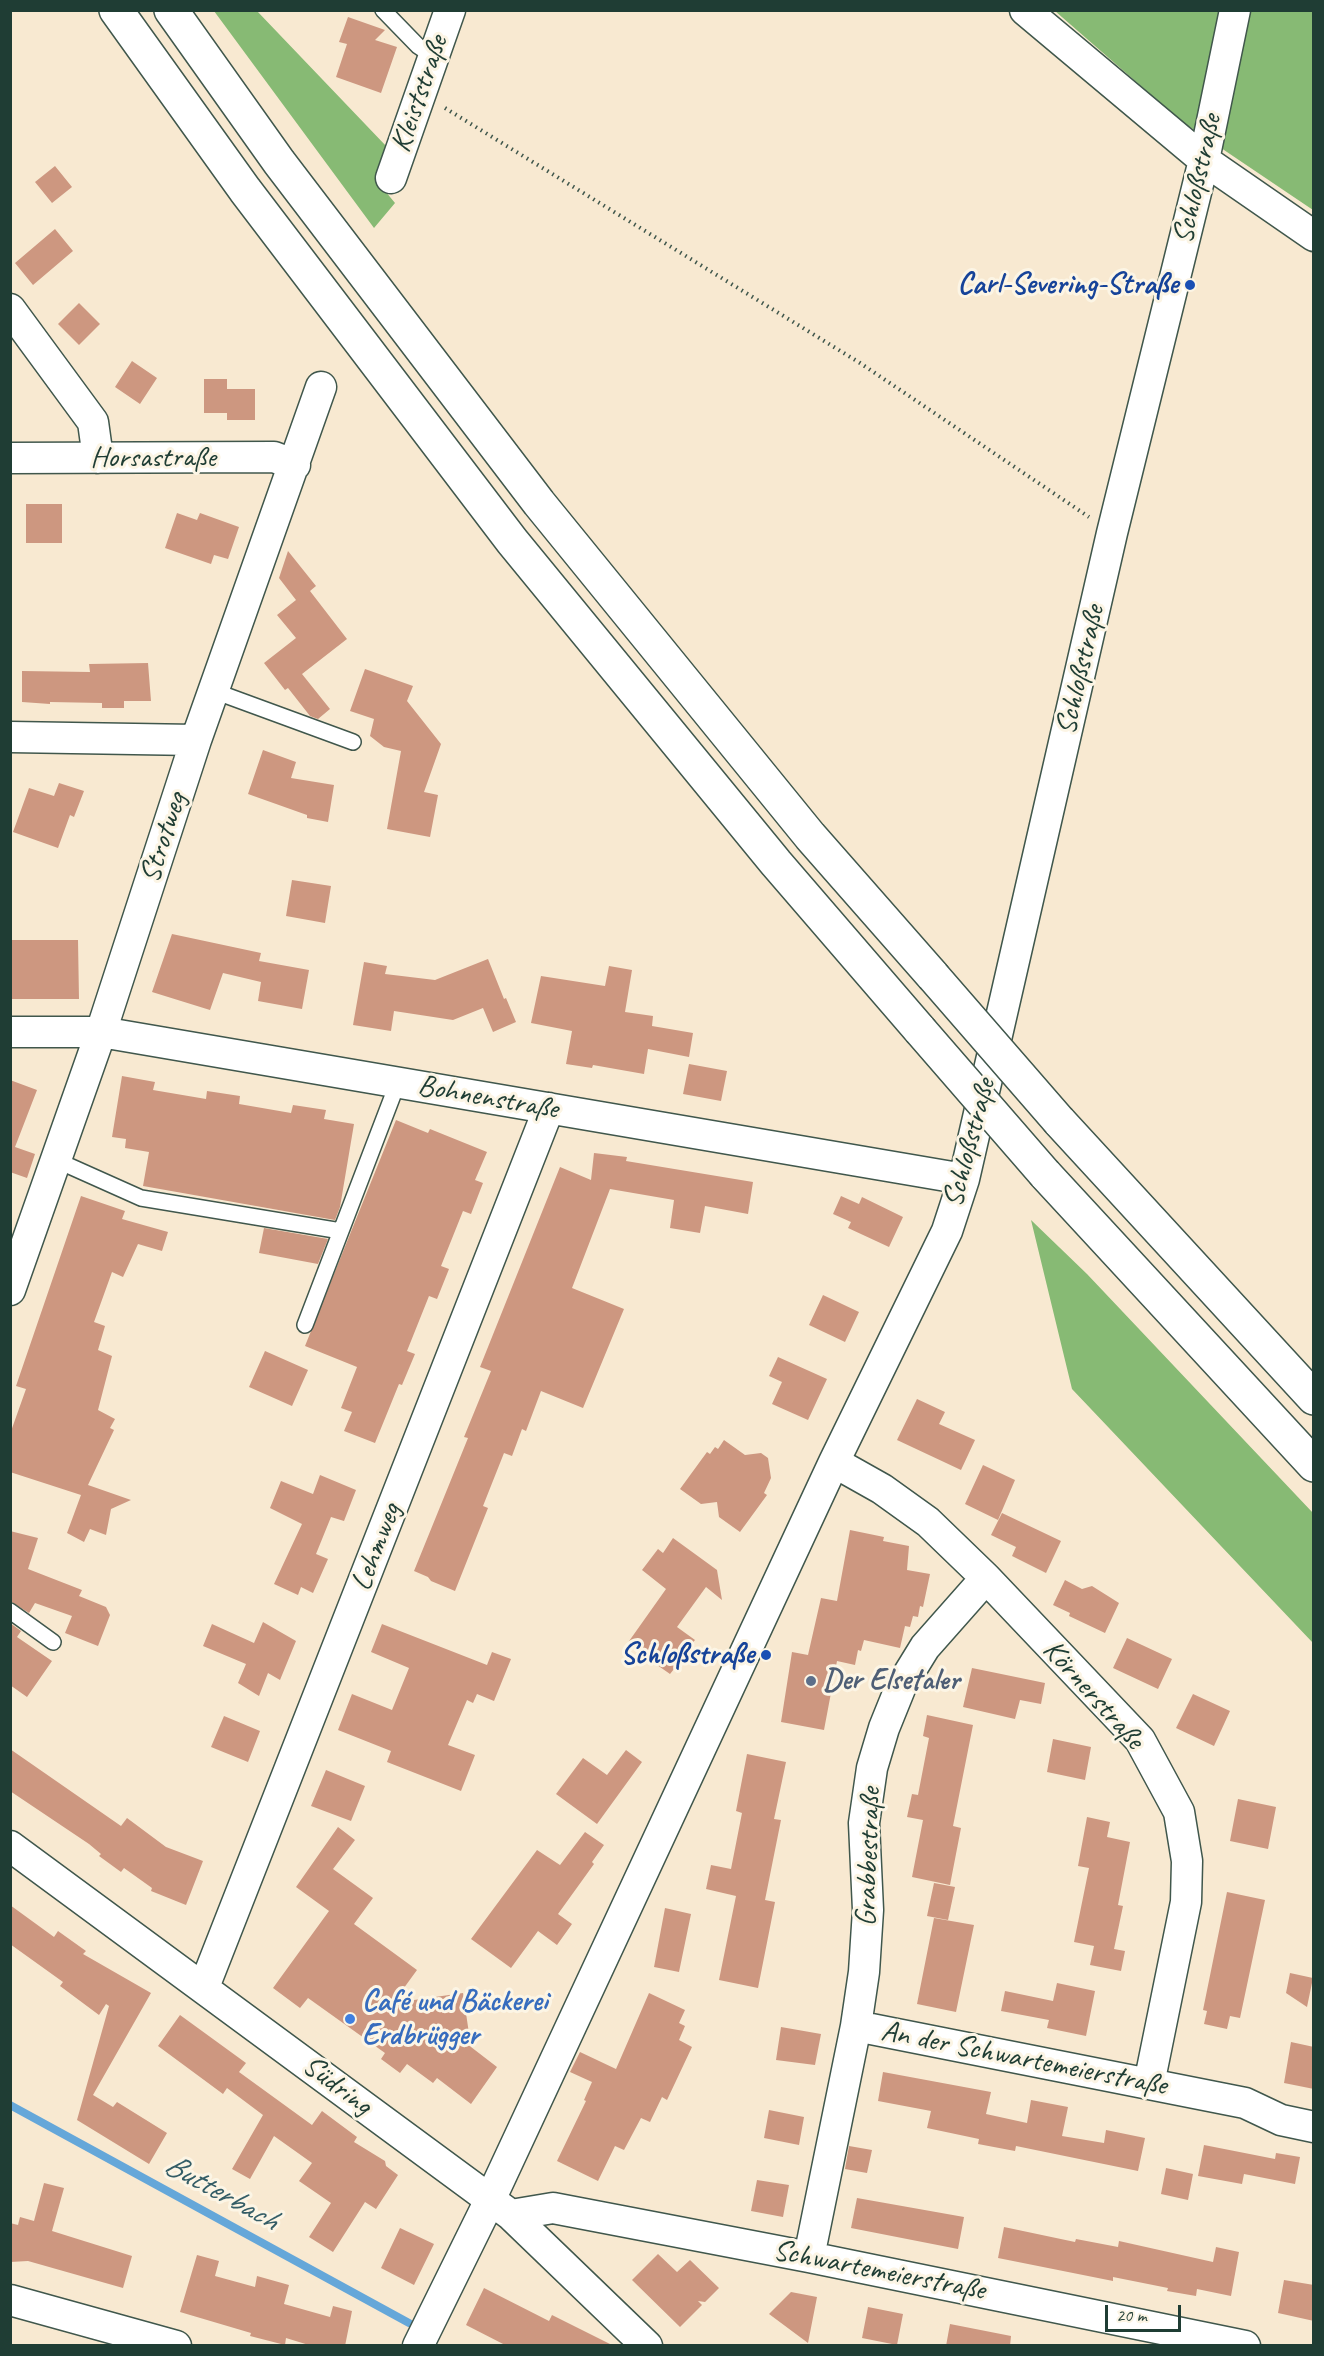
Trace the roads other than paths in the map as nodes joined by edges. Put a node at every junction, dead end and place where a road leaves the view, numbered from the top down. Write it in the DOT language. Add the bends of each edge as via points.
graph roads {
  1 [pos="116,10"];
  2 [pos="171,10"];
  3 [pos="383,10"];
  4 [pos="450,10"];
  5 [pos="1025,10"];
  6 [pos="1235,10"];
  7 [pos="433,56"];
  8 [pos="1204,160"];
  9 [pos="391,178"];
  10 [pos="1314,236"];
  11 [pos="10,309"];
  12 [pos="321,387"];
  13 [pos="10,458"];
  14 [pos="98,458"];
  15 [pos="295,465"];
  16 [pos="214,691"];
  17 [pos="10,737"];
  18 [pos="196,740"];
  19 [pos="353,742"];
  20 [pos="10,1032"];
  21 [pos="101,1032"];
  22 [pos="398,1082"];
  23 [pos="549,1108"];
  24 [pos="56,1160"];
  25 [pos="964,1179"];
  26 [pos="342,1231"];
  27 [pos="10,1290"];
  28 [pos="305,1325"];
  29 [pos="1314,1398"];
  30 [pos="834,1462"];
  31 [pos="1314,1465"];
  32 [pos="986,1578"];
  33 [pos="10,1611"];
  34 [pos="53,1642"];
  35 [pos="10,1846"];
  36 [pos="204,1987"];
  37 [pos="856,2026"];
  38 [pos="1149,2084"];
  39 [pos="1314,2127"];
  40 [pos="501,2208"];
  41 [pos="809,2257"];
  42 [pos="10,2300"];
  43 [pos="176,2346"];
  44 [pos="418,2346"];
  45 [pos="647,2346"];
  46 [pos="1245,2346"];
  1 -- 31 [label="highway, bridge" via="245,190 512,541 776,863 1045,1174"];
  2 -- 29 [label="highway, bridge" via="279,162 539,502 810,836 1059,1120"];
  3 -- 7 [label="lane"];
  4 -- 7 [label="street, Kleiststraße"];
  5 -- 8 [label="street"];
  6 -- 8 [label="street, Schloßstraße"];
  7 -- 9 [label="street, Kleiststraße"];
  8 -- 10 [label="street"];
  8 -- 25 [label="street, Schloßstraße" via="1112,533"];
  11 -- 14 [label="street" via="93,422"];
  12 -- 15 [label="street, Strotweg"];
  13 -- 14 [label="street, Horsastraße"];
  14 -- 15 [label="street, Horsastraße" via="274,457"];
  15 -- 16 [label="street, Strotweg"];
  16 -- 18 [label="street, Strotweg"];
  16 -- 19 [label="lane"];
  17 -- 18 [label="street"];
  18 -- 21 [label="street, Strotweg"];
  20 -- 21 [label="street, Bohnenstraße"];
  21 -- 22 [label="street, Bohnenstraße"];
  21 -- 24 [label="street, Strotweg"];
  22 -- 23 [label="street, Bohnenstraße"];
  22 -- 26 [label="lane"];
  23 -- 25 [label="street, Bohnenstraße"];
  23 -- 36 [label="street, Lehmweg"];
  24 -- 26 [label="lane" via="141,1198"];
  24 -- 27 [label="street, Strotweg"];
  25 -- 30 [label="street, Schloßstraße" via="947,1231"];
  26 -- 28 [label="lane"];
  30 -- 32 [label="street, Körnerstraße" via="882,1489 928,1522"];
  30 -- 40 [label="street, Schloßstraße"];
  32 -- 37 [label="street, Grabbestraße" via="925,1647 901,1686 872,1768 864,1823 868,1910"];
  32 -- 38 [label="street, Körnerstraße" via="1140,1740 1179,1812 1188,1861 1186,1902"];
  33 -- 34 [label="lane"];
  35 -- 36 [label="street, Südring"];
  36 -- 40 [label="street, Südring"];
  37 -- 38 [label="street, An der Schwartemeierstraße"];
  37 -- 41 [label="street, An der Schwartemeierstraße"];
  38 -- 39 [label="street, An der Schwartemeierstraße" via="1245,2103 1281,2120"];
  40 -- 41 [label="street, Schwartemeierstraße" via="552,2208"];
  40 -- 44 [label="street, Schloßstraße"];
  40 -- 45 [label="street, Südring"];
  41 -- 46 [label="street, Schwartemeierstraße"];
  42 -- 43 [label="street"];
}
